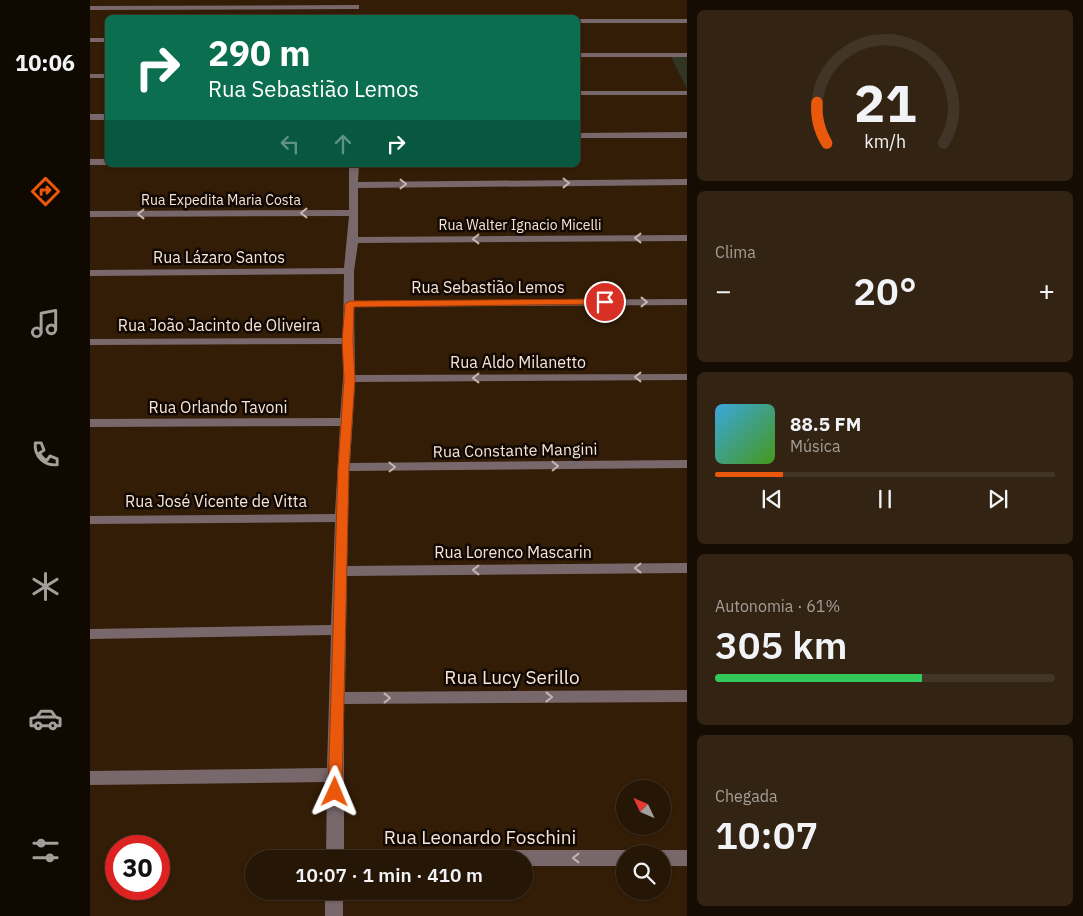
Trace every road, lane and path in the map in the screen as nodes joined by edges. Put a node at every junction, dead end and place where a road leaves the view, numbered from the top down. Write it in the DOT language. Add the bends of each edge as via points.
graph roads {
  1 [pos="356,3"];
  2 [pos="90,8"];
  3 [pos="687,21"];
  4 [pos="580,22"];
  5 [pos="90,40"];
  6 [pos="105,40"];
  7 [pos="580,55"];
  8 [pos="687,55"];
  9 [pos="90,76"];
  10 [pos="105,76"];
  11 [pos="580,93"];
  12 [pos="687,93"];
  13 [pos="90,117"];
  14 [pos="105,117"];
  15 [pos="687,135"];
  16 [pos="580,136"];
  17 [pos="90,162"];
  18 [pos="105,162"];
  19 [pos="354,167"];
  20 [pos="687,182"];
  21 [pos="354,184"];
  22 [pos="352,213"];
  23 [pos="90,214"];
  24 [pos="687,238"];
  25 [pos="353,240"];
  26 [pos="349,271"];
  27 [pos="90,273"];
  28 [pos="687,302"];
  29 [pos="350,304"];
  30 [pos="348,341"];
  31 [pos="90,342"];
  32 [pos="687,377"];
  33 [pos="349,379"];
  34 [pos="346,422"];
  35 [pos="90,423"];
  36 [pos="687,464"];
  37 [pos="343,468"];
  38 [pos="342,518"];
  39 [pos="90,520"];
  40 [pos="687,568"];
  41 [pos="340,571"];
  42 [pos="339,630"];
  43 [pos="90,634"];
  44 [pos="687,696"];
  45 [pos="338,698"];
  46 [pos="335,776"];
  47 [pos="90,778"];
  48 [pos="336,850"];
  49 [pos="533,858"];
  50 [pos="616,858"];
  51 [pos="671,858"];
  52 [pos="687,858"];
  53 [pos="334,900"];
  54 [pos="334,916"];
  1 -- 2 [label="street"];
  3 -- 4 [label="street"];
  5 -- 6 [label="street"];
  7 -- 8 [label="street"];
  9 -- 10 [label="street"];
  11 -- 12 [label="street"];
  13 -- 14 [label="street"];
  15 -- 16 [label="street"];
  17 -- 18 [label="street"];
  19 -- 21 [label="street"];
  21 -- 20 [label="street, one-way"];
  21 -- 22 [label="street"];
  22 -- 23 [label="street, Rua Expedita Maria Costa, one-way"];
  22 -- 25 [label="street"];
  24 -- 25 [label="street, Rua Walter Ignacio Micelli, one-way"];
  25 -- 26 [label="street"];
  26 -- 27 [label="street, Rua Lázaro Santos"];
  26 -- 29 [label="street"];
  29 -- 28 [label="street, Rua Sebastião Lemos, one-way"];
  29 -- 30 [label="street"];
  30 -- 31 [label="street, Rua João Jacinto de Oliveira"];
  30 -- 33 [label="street"];
  32 -- 33 [label="street, Rua Aldo Milanetto, one-way"];
  33 -- 34 [label="street"];
  34 -- 35 [label="street, Rua Orlando Tavoni"];
  34 -- 37 [label="street"];
  37 -- 36 [label="street, Rua Constante Mangini, one-way"];
  37 -- 38 [label="street"];
  38 -- 39 [label="street, Rua José Vicente de Vitta"];
  38 -- 41 [label="street"];
  40 -- 41 [label="street, Rua Lorenco Mascarin, one-way"];
  41 -- 42 [label="street"];
  42 -- 43 [label="street"];
  42 -- 45 [label="street"];
  45 -- 44 [label="street, Rua Lucy Serillo, one-way"];
  45 -- 46 [label="street"];
  46 -- 47 [label="street"];
  46 -- 48 [label="street"];
  50 -- 49 [label="street, Rua Leonardo Foschini, one-way"];
  51 -- 52 [label="street"];
  53 -- 54 [label="street"];
}
